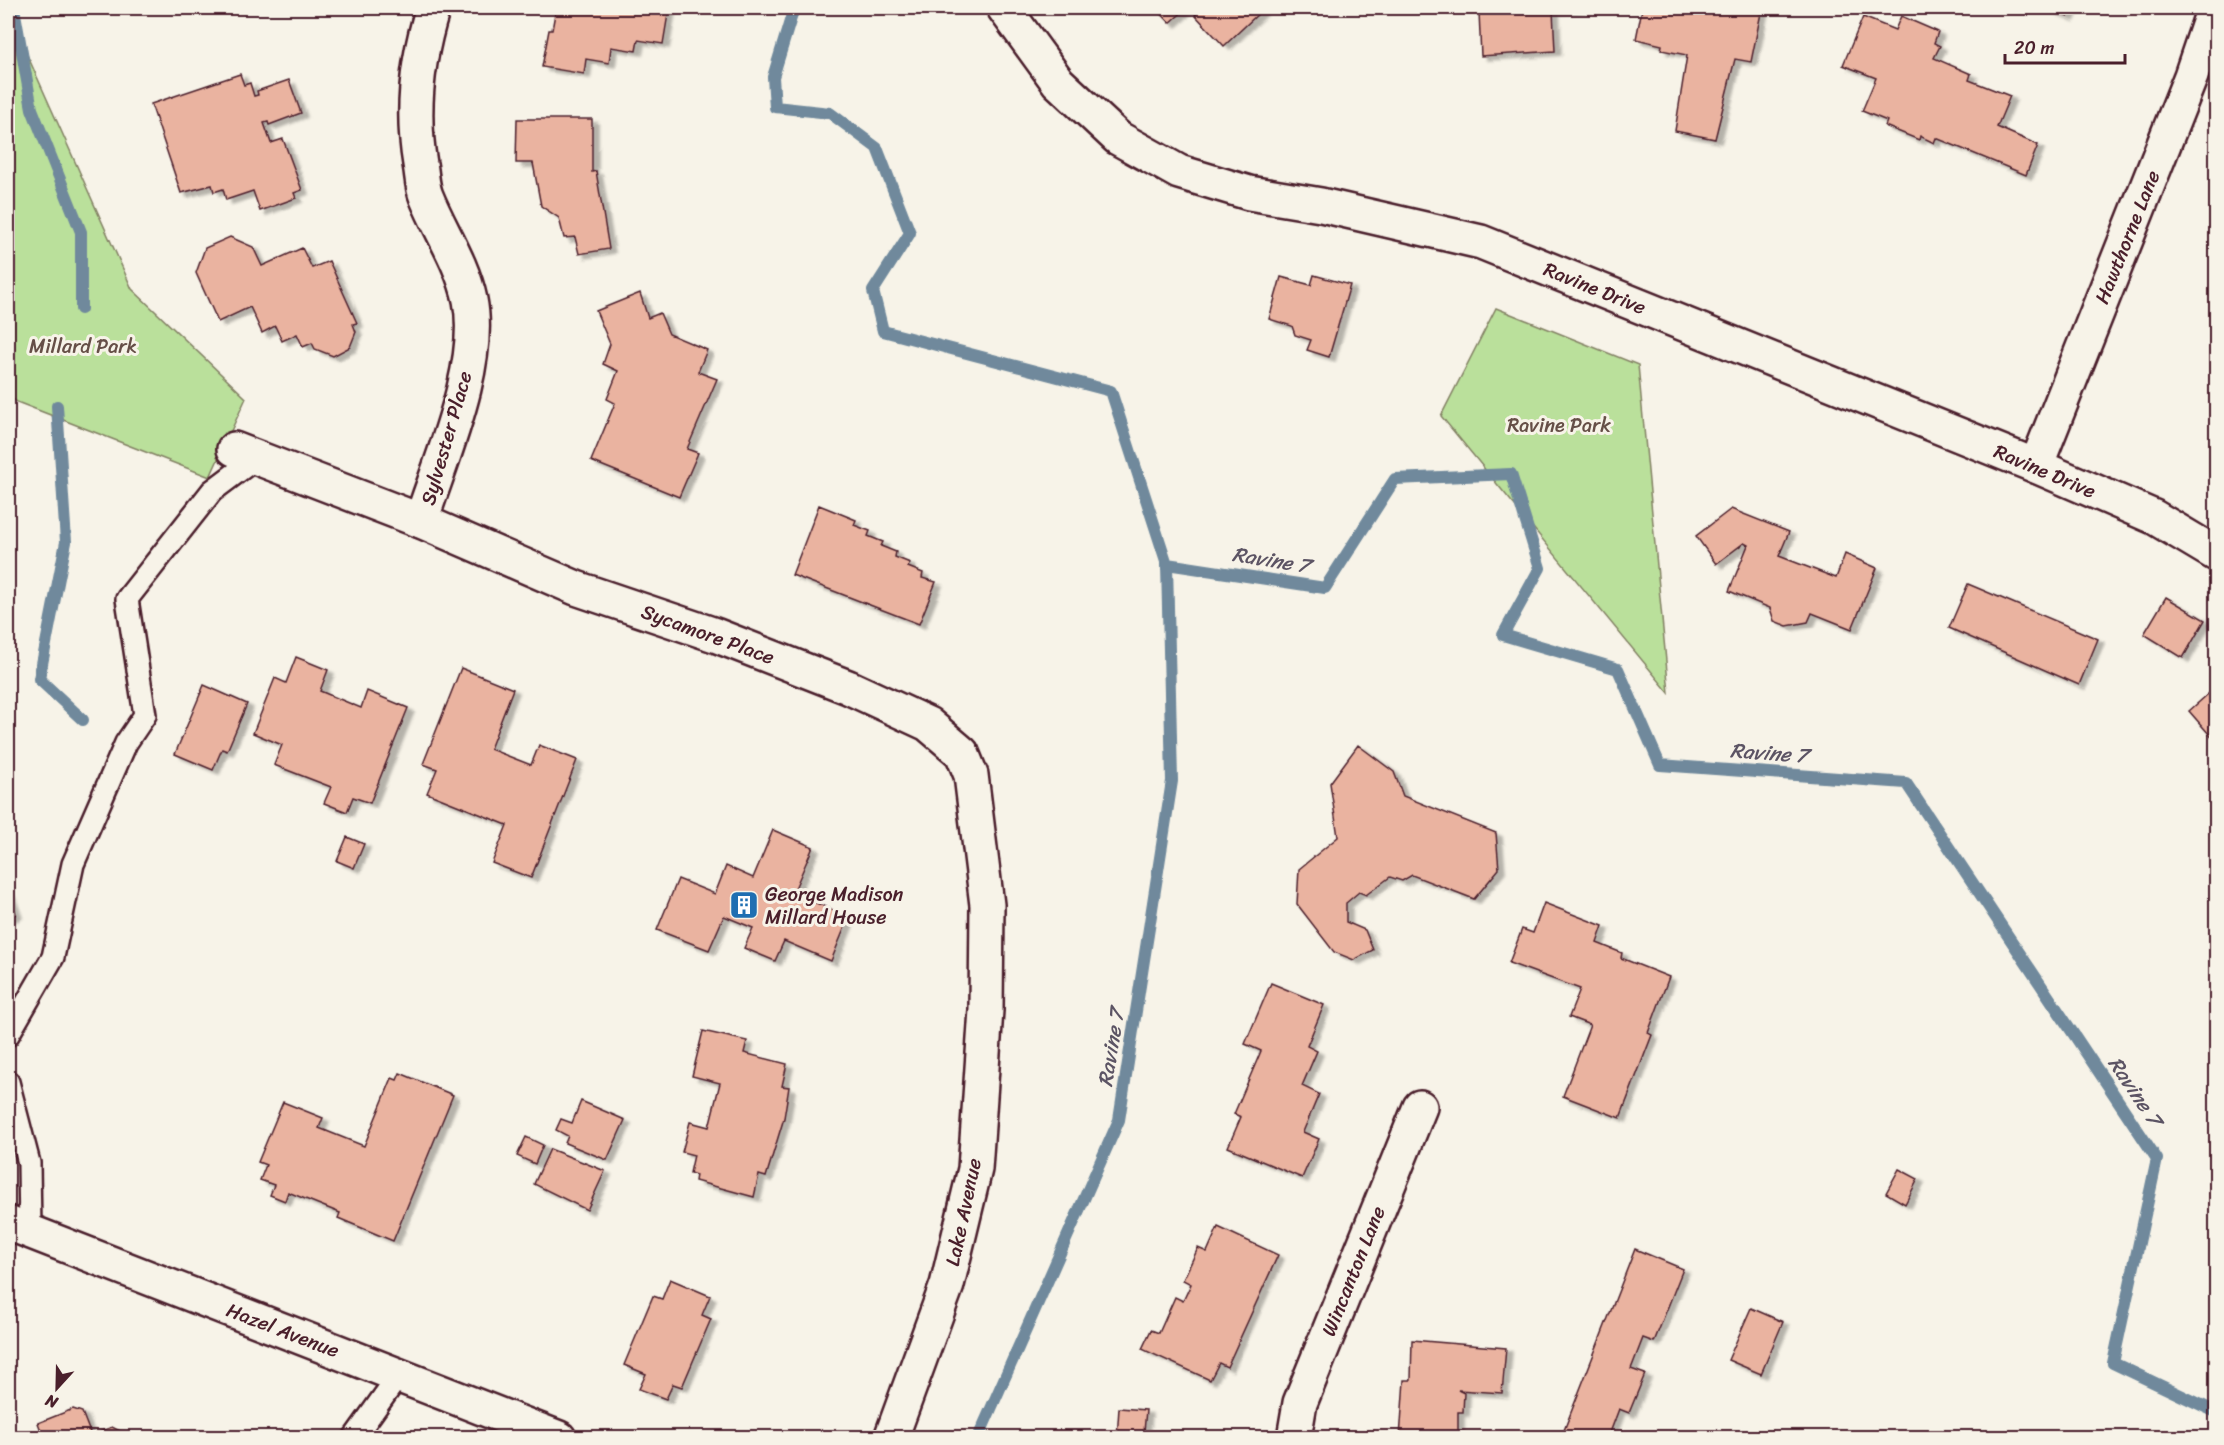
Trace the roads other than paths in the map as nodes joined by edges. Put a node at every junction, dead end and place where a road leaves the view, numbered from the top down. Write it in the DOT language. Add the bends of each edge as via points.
graph roads {
  1 [pos="434,8"];
  2 [pos="1004,8"];
  3 [pos="2214,8"];
  4 [pos="245,454"];
  5 [pos="2036,466"];
  6 [pos="422,521"];
  7 [pos="2217,554"];
  8 [pos="987,976"];
  9 [pos="8,1035"];
  10 [pos="8,1082"];
  11 [pos="1420,1107"];
  12 [pos="19,1227"];
  13 [pos="399,1375"];
  14 [pos="354,1437"];
  15 [pos="559,1437"];
  16 [pos="891,1437"];
  17 [pos="1294,1437"];
  1 -- 6 [label="street, Sylvester Place" via="417,81 414,131 425,194 453,248 470,301 472,332 464,388"];
  2 -- 5 [label="street, Ravine Drive" via="1058,82 1118,138 1179,172 1249,193 1321,205 1481,242"];
  3 -- 5 [label="street, Hawthorne Lane" via="2191,76"];
  4 -- 6 [label="street, Sycamore Place"];
  4 -- 9 [label="lane" via="127,599 145,715 126,743 73,864 52,957"];
  5 -- 7 [label="street, Ravine Drive" via="2154,517"];
  6 -- 8 [label="street, Sycamore Place" via="576,588 715,635 848,687 928,724 962,753 971,775 987,905"];
  8 -- 16 [label="street, Lake Avenue" via="975,1170 947,1286"];
  10 -- 12 [label="lane" via="29,1163"];
  11 -- 17 [label="street, Wincanton Lane" via="1300,1403"];
  12 -- 13 [label="street, Hazel Avenue"];
  13 -- 14 [label="lane"];
  13 -- 15 [label="street, Hazel Avenue"];
}
